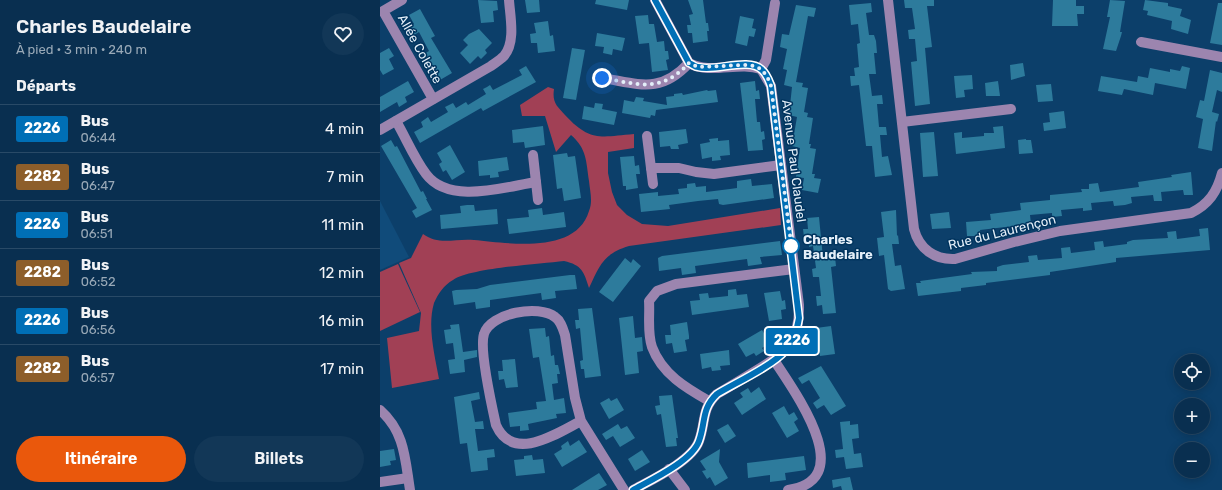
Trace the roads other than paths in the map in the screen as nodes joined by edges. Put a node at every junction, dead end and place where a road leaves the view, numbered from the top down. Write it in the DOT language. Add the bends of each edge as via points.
graph roads {
  1 [pos="402,0"];
  2 [pos="508,0"];
  3 [pos="655,0"];
  4 [pos="888,0"];
  5 [pos="774,3"];
  6 [pos="1141,42"];
  7 [pos="1222,58"];
  8 [pos="689,63"];
  9 [pos="761,69"];
  10 [pos="602,78"];
  11 [pos="433,99"];
  12 [pos="1011,109"];
  13 [pos="396,121"];
  14 [pos="902,122"];
  15 [pos="380,130"];
  16 [pos="646,136"];
  17 [pos="533,155"];
  18 [pos="782,165"];
  19 [pos="650,168"];
  20 [pos="1222,173"];
  21 [pos="536,182"];
  22 [pos="652,184"];
  23 [pos="538,200"];
  24 [pos="794,269"];
  25 [pos="774,360"];
  26 [pos="709,401"];
  27 [pos="380,410"];
  28 [pos="582,421"];
  29 [pos="669,469"];
  30 [pos="408,478"];
  31 [pos="380,482"];
  32 [pos="410,490"];
  33 [pos="624,490"];
  34 [pos="633,490"];
  35 [pos="685,490"];
  36 [pos="788,490"];
  1 -- 11 [label="street, Allée Colette" via="383,11"];
  2 -- 11 [label="street" via="510,43 504,55 491,66"];
  3 -- 8 [label="street"];
  4 -- 14 [label="street, Rue du Laurençon"];
  5 -- 9 [label="street" via="766,60"];
  6 -- 7 [label="street"];
  8 -- 9 [label="street" via="698,67 745,65"];
  8 -- 10 [label="street" via="677,76 650,85"];
  9 -- 18 [label="street, Avenue Paul Claudel" via="771,86"];
  11 -- 13 [label="street"];
  12 -- 14 [label="street"];
  13 -- 15 [label="street"];
  13 -- 21 [label="street" via="426,174 444,188 466,193"];
  14 -- 20 [label="street, Rue du Laurençon" via="916,240 924,249 946,260 1060,231 1191,213 1210,200 1218,187"];
  16 -- 19 [label="street"];
  17 -- 21 [label="street"];
  18 -- 19 [label="street" via="714,174 679,168"];
  18 -- 24 [label="street, Avenue Paul Claudel"];
  19 -- 22 [label="street"];
  21 -- 23 [label="street"];
  24 -- 25 [label="street, Avenue Paul Claudel" via="799,305 797,331 785,352"];
  24 -- 26 [label="street" via="676,284 657,291 649,301 652,346 662,365 671,376"];
  25 -- 26 [label="street, Avenue Paul Claudel"];
  25 -- 36 [label="street" via="810,419 821,456 818,473 812,481 804,487"];
  26 -- 29 [label="street" via="699,443 690,454"];
  27 -- 30 [label="street" via="391,420 400,436 404,446"];
  28 -- 28 [label="street" via="575,398 565,335 555,316 540,311 522,312 499,317 490,323 484,334 483,349 499,433 513,443 529,444"];
  28 -- 33 [label="street"];
  29 -- 34 [label="street"];
  29 -- 35 [label="street"];
  30 -- 31 [label="street"];
  30 -- 32 [label="street"];
}
